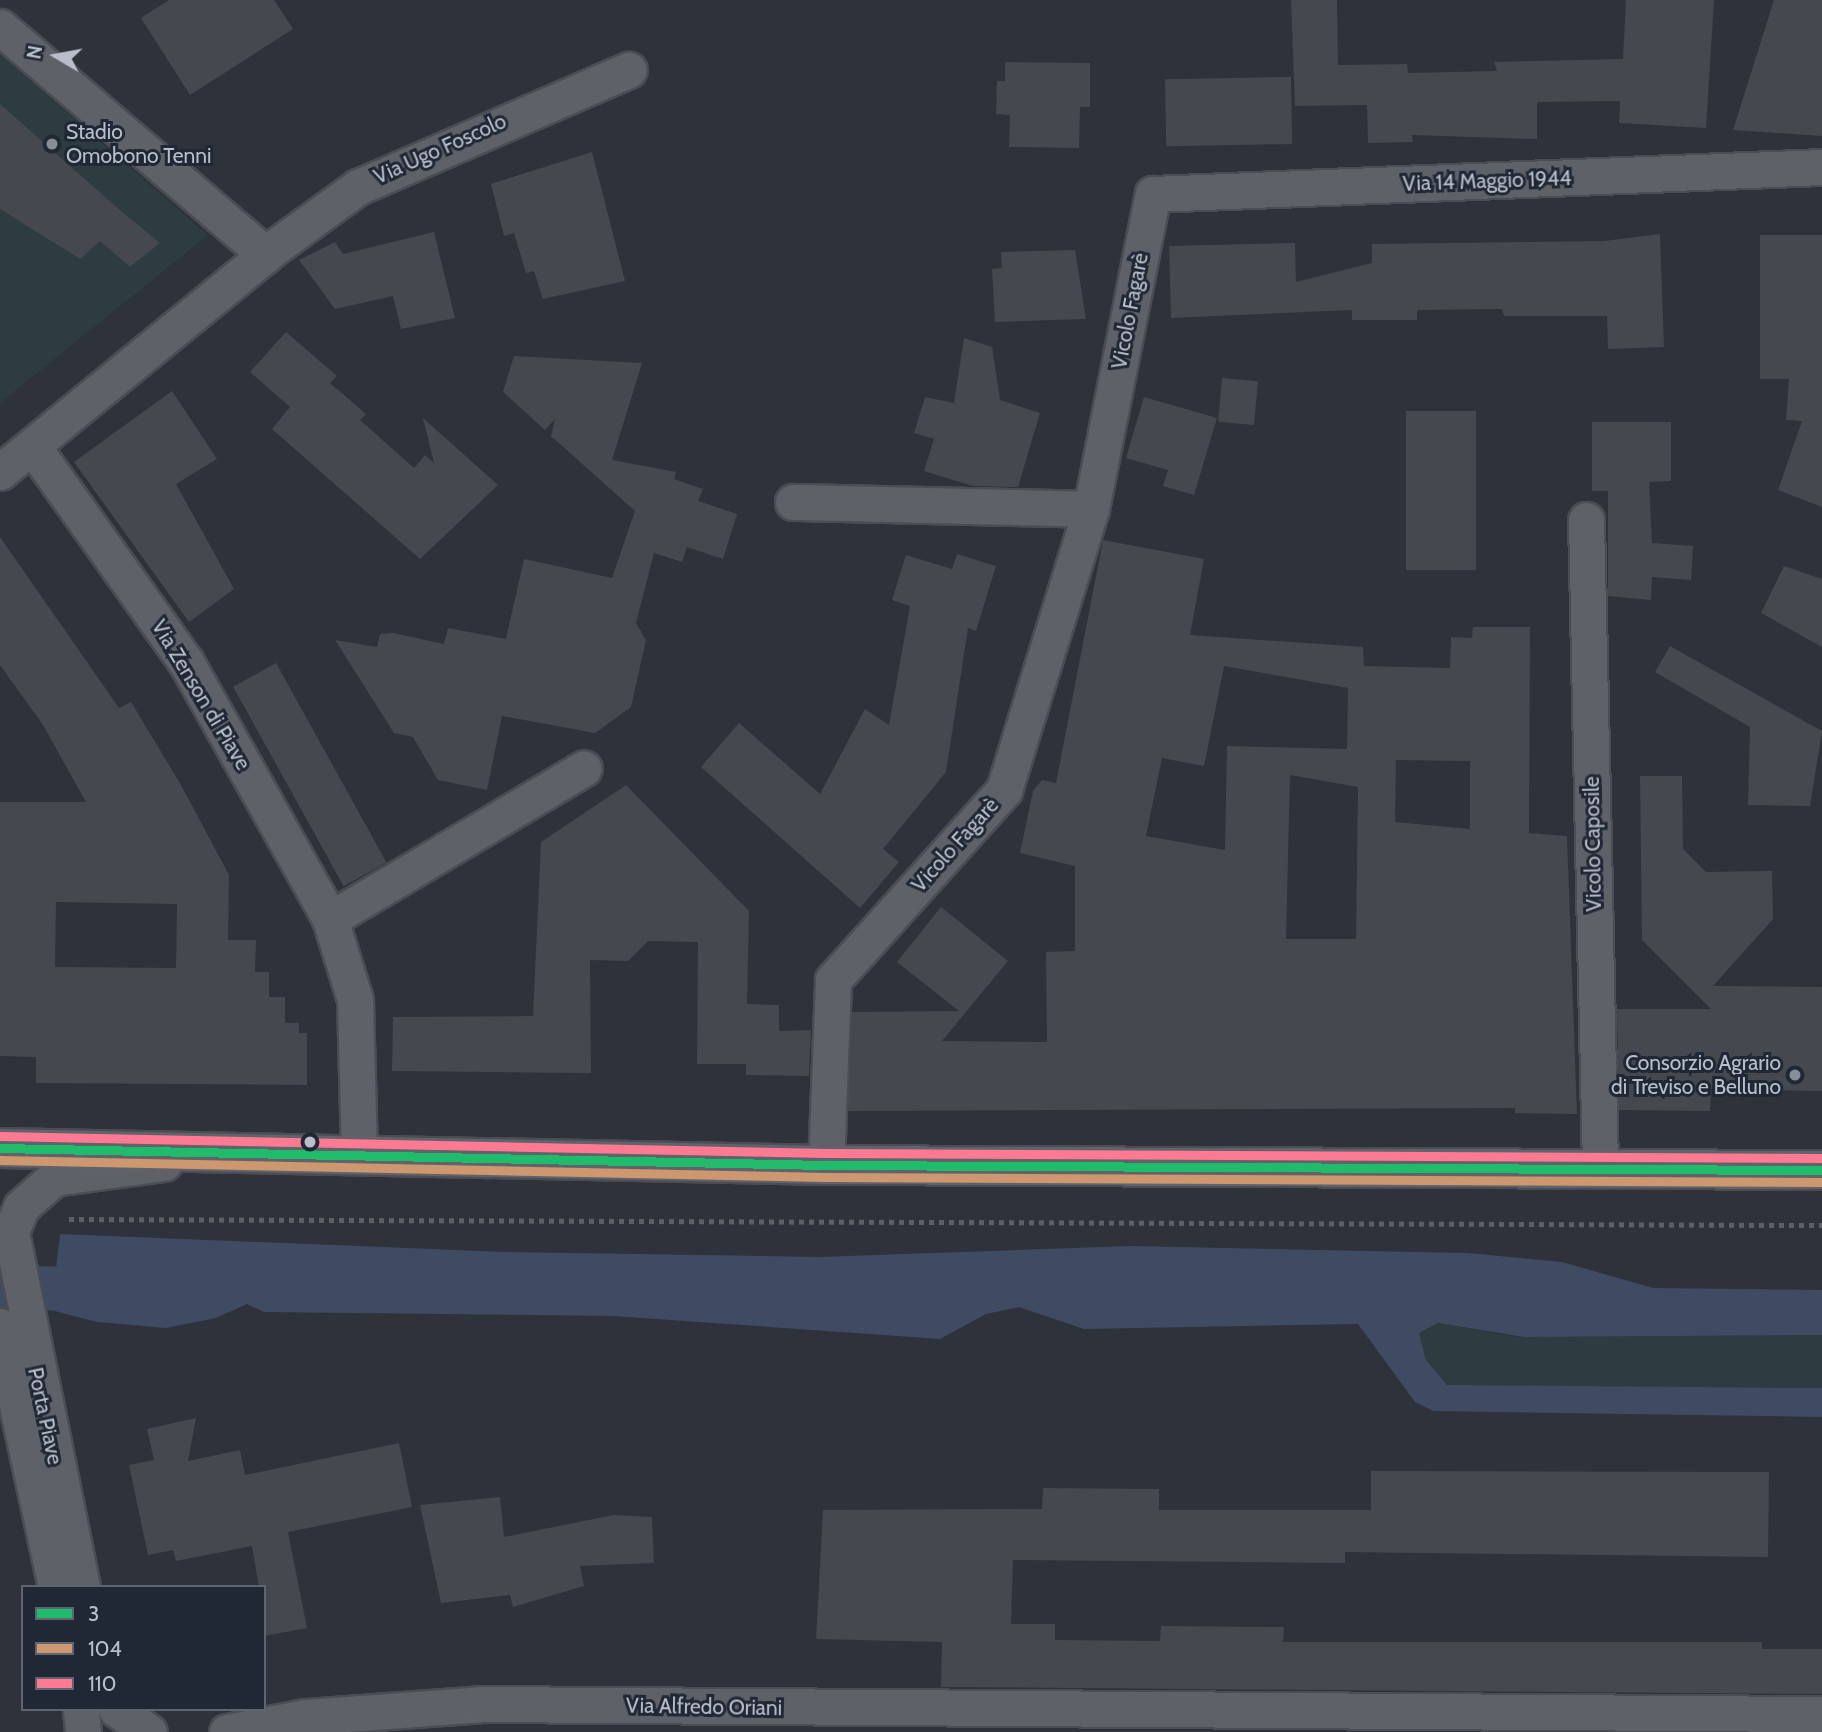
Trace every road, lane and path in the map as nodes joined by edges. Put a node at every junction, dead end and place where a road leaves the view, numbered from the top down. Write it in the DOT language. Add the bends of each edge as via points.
graph roads {
  1 [pos="0,27"];
  2 [pos="629,70"];
  3 [pos="1822,167"];
  4 [pos="1153,194"];
  5 [pos="266,255"];
  6 [pos="33,447"];
  7 [pos="0,472"];
  8 [pos="793,502"];
  9 [pos="1091,509"];
  10 [pos="1586,520"];
  11 [pos="584,768"];
  12 [pos="330,919"];
  13 [pos="0,1149"];
  14 [pos="237,1154"];
  15 [pos="359,1154"];
  16 [pos="826,1165"];
  17 [pos="1600,1167"];
  18 [pos="1822,1170"];
  19 [pos="60,1219"];
  20 [pos="1822,1225"];
  21 [pos="11,1338"];
  22 [pos="56,1585"];
  23 [pos="81,1585"];
  24 [pos="81,1711"];
  25 [pos="119,1711"];
  26 [pos="1822,1714"];
  27 [pos="623,1719"];
  28 [pos="827,1720"];
  29 [pos="1182,1722"];
  30 [pos="1399,1723"];
  31 [pos="1635,1724"];
  32 [pos="83,1732"];
  33 [pos="149,1732"];
  34 [pos="227,1732"];
  1 -- 5 [label="street"];
  2 -- 5 [label="street, Via Ugo Foscolo" via="397,166"];
  3 -- 4 [label="street, Via 14 Maggio 1944"];
  4 -- 9 [label="street, Vicolo Fagarè"];
  5 -- 6 [label="street, Via Ugo Foscolo"];
  6 -- 7 [label="street, Via Ugo Foscolo"];
  6 -- 12 [label="street, Via Zenson di Piave" via="186,662"];
  8 -- 9 [label="street"];
  9 -- 16 [label="street, Vicolo Fagarè" via="1004,790 833,980"];
  10 -- 17 [label="street, Vicolo Caposile"];
  11 -- 12 [label="street"];
  12 -- 15 [label="street, Via Zenson di Piave" via="355,1000"];
  13 -- 14 [label="main road"];
  14 -- 15 [label="main road"];
  14 -- 21 [label="street, Porta Piave" via="54,1178 21,1207 9,1245"];
  15 -- 16 [label="main road"];
  16 -- 17 [label="main road"];
  17 -- 18 [label="main road"];
  19 -- 20 [label="path"];
  21 -- 22 [label="street, Porta Piave"];
  21 -- 23 [label="street, Porta Piave"];
  24 -- 32 [label="street"];
  25 -- 33 [label="street"];
  26 -- 31 [label="street, Via Alfredo Oriani"];
  27 -- 28 [label="street, Via Alfredo Oriani"];
  27 -- 34 [label="street, Via Alfredo Oriani" via="389,1708"];
  28 -- 29 [label="street, Via Alfredo Oriani"];
  29 -- 30 [label="street, Via Alfredo Oriani"];
  30 -- 31 [label="street, Via Alfredo Oriani"];
}
